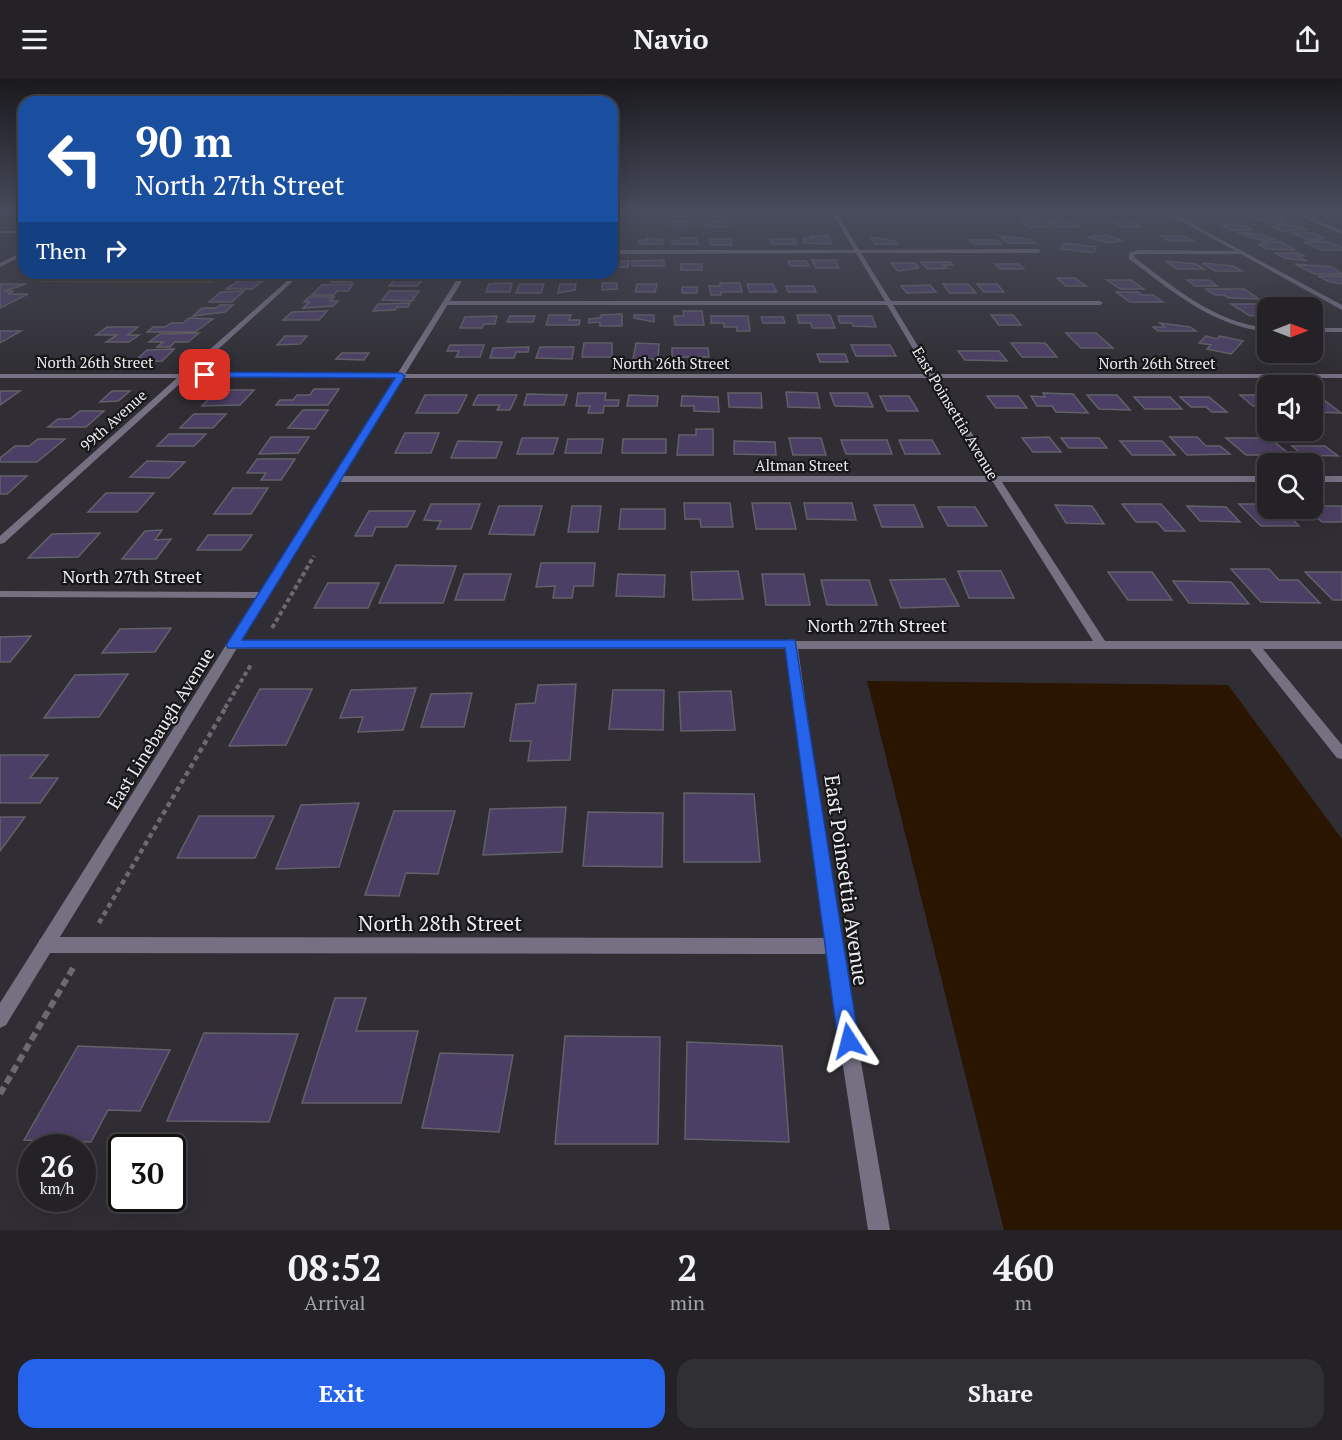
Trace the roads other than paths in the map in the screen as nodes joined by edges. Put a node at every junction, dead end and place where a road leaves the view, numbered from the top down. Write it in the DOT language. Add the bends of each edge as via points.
graph roads {
  1 [pos="866,266"];
  2 [pos="1142,266"];
  3 [pos="1267,266"];
  4 [pos="292,279"];
  5 [pos="460,279"];
  6 [pos="446,303"];
  7 [pos="1100,303"];
  8 [pos="889,304"];
  9 [pos="1342,308"];
  10 [pos="1257,329"];
  11 [pos="1323,330"];
  12 [pos="1342,330"];
  13 [pos="183,375"];
  14 [pos="0,376"];
  15 [pos="401,376"];
  16 [pos="933,376"];
  17 [pos="1342,376"];
  18 [pos="336,479"];
  19 [pos="1257,479"];
  20 [pos="1323,479"];
  21 [pos="1342,479"];
  22 [pos="996,480"];
  23 [pos="0,541"];
  24 [pos="0,594"];
  25 [pos="264,595"];
  26 [pos="791,643"];
  27 [pos="1100,643"];
  28 [pos="233,645"];
  29 [pos="1342,645"];
  30 [pos="1254,646"];
  31 [pos="1342,754"];
  32 [pos="46,945"];
  33 [pos="833,946"];
  34 [pos="0,1019"];
  35 [pos="879,1230"];
  1 -- 8 [label="street, East Poinsettia Avenue"];
  2 -- 10 [label="street" via="1222,322"];
  3 -- 9 [label="street"];
  4 -- 13 [label="street, 99th Avenue"];
  5 -- 6 [label="street, East Linebaugh Avenue"];
  6 -- 8 [label="street"];
  6 -- 15 [label="street, East Linebaugh Avenue"];
  7 -- 8 [label="street"];
  8 -- 16 [label="street, East Poinsettia Avenue"];
  11 -- 12 [label="street"];
  13 -- 14 [label="street, North 26th Street"];
  13 -- 15 [label="street, North 26th Street"];
  13 -- 23 [label="street, 99th Avenue"];
  15 -- 16 [label="street, North 26th Street"];
  15 -- 18 [label="street, East Linebaugh Avenue"];
  16 -- 17 [label="street, North 26th Street"];
  16 -- 22 [label="street, East Poinsettia Avenue"];
  18 -- 22 [label="street, Altman Street"];
  18 -- 25 [label="street, East Linebaugh Avenue"];
  19 -- 22 [label="street, Altman Street"];
  20 -- 21 [label="street"];
  22 -- 27 [label="street, East Poinsettia Avenue"];
  24 -- 25 [label="street, North 27th Street"];
  25 -- 28 [label="street, East Linebaugh Avenue"];
  26 -- 27 [label="street, North 27th Street"];
  26 -- 28 [label="street, North 27th Street"];
  26 -- 33 [label="street, East Poinsettia Avenue"];
  27 -- 30 [label="street, North 27th Street"];
  28 -- 32 [label="street, East Linebaugh Avenue"];
  29 -- 30 [label="street, North 27th Street"];
  30 -- 31 [label="street"];
  32 -- 33 [label="street, North 28th Street"];
  32 -- 34 [label="street, East Linebaugh Avenue"];
  33 -- 35 [label="street, East Poinsettia Avenue"];
}
